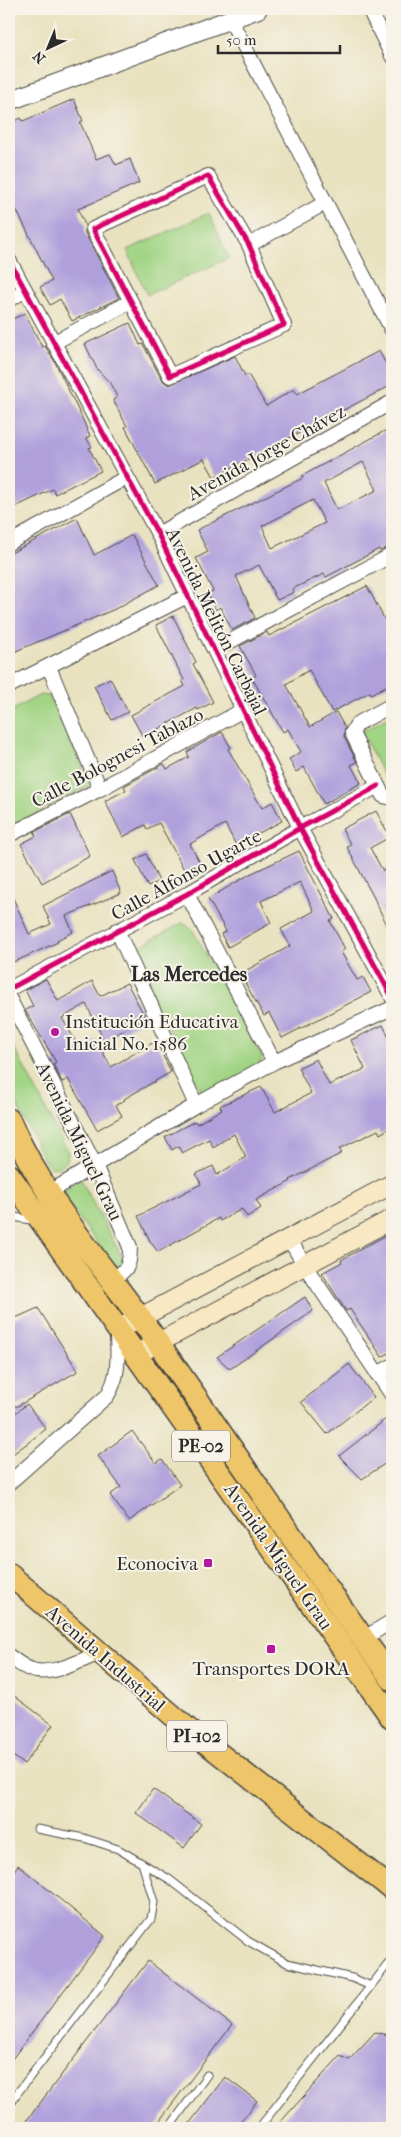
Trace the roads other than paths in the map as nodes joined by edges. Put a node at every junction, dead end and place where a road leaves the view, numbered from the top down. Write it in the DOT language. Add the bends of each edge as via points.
graph roads {
  1 [pos="258,9"];
  2 [pos="369,9"];
  3 [pos="230,19"];
  4 [pos="392,56"];
  5 [pos="9,101"];
  6 [pos="325,203"];
  7 [pos="249,245"];
  8 [pos="9,260"];
  9 [pos="24,291"];
  10 [pos="9,300"];
  11 [pos="130,302"];
  12 [pos="392,330"];
  13 [pos="53,343"];
  14 [pos="392,402"];
  15 [pos="127,477"];
  16 [pos="158,534"];
  17 [pos="9,542"];
  18 [pos="392,555"];
  19 [pos="187,596"];
  20 [pos="214,650"];
  21 [pos="49,667"];
  22 [pos="9,686"];
  23 [pos="392,705"];
  24 [pos="243,710"];
  25 [pos="378,786"];
  26 [pos="100,789"];
  27 [pos="392,798"];
  28 [pos="300,828"];
  29 [pos="9,835"];
  30 [pos="187,894"];
  31 [pos="117,930"];
  32 [pos="9,989"];
  33 [pos="392,997"];
  34 [pos="9,998"];
  35 [pos="392,1008"];
  36 [pos="274,1062"];
  37 [pos="196,1106"];
  38 [pos="9,1120"];
  39 [pos="95,1164"];
  40 [pos="9,1175"];
  41 [pos="392,1184"];
  42 [pos="48,1193"];
  43 [pos="9,1216"];
  44 [pos="392,1219"];
  45 [pos="41,1222"];
  46 [pos="290,1240"];
  47 [pos="305,1266"];
  48 [pos="111,1281"];
  49 [pos="139,1317"];
  50 [pos="117,1330"];
  51 [pos="157,1342"];
  52 [pos="126,1357"];
  53 [pos="392,1366"];
  54 [pos="378,1374"];
  55 [pos="392,1395"];
  56 [pos="9,1484"];
  57 [pos="9,1574"];
  58 [pos="392,1621"];
  59 [pos="363,1639"];
  60 [pos="100,1653"];
  61 [pos="9,1656"];
  62 [pos="392,1679"];
  63 [pos="392,1718"];
  64 [pos="37,1829"];
  65 [pos="142,1863"];
  66 [pos="392,1889"];
  67 [pos="392,1960"];
  68 [pos="371,1986"];
  69 [pos="207,2075"];
  70 [pos="9,2104"];
  71 [pos="170,2128"];
  72 [pos="259,2128"];
  1 -- 3 [label="street"];
  2 -- 4 [label="street"];
  3 -- 5 [label="street"];
  3 -- 6 [label="street"];
  6 -- 7 [label="street"];
  6 -- 12 [label="street"];
  7 -- 11 [label="street" via="208,176 93,230"];
  7 -- 11 [label="street" via="284,325 170,376"];
  8 -- 9 [label="street, Avenida Melitón Carbajal"];
  9 -- 10 [label="street"];
  9 -- 13 [label="street, Avenida Melitón Carbajal"];
  11 -- 13 [label="street"];
  13 -- 15 [label="street, Avenida Melitón Carbajal"];
  14 -- 16 [label="street, Avenida Jorge Chávez"];
  15 -- 16 [label="street, Avenida Melitón Carbajal"];
  15 -- 17 [label="street"];
  16 -- 19 [label="street, Avenida Melitón Carbajal"];
  18 -- 20 [label="street"];
  19 -- 20 [label="street, Avenida Melitón Carbajal"];
  19 -- 21 [label="street"];
  20 -- 24 [label="street, Avenida Melitón Carbajal"];
  21 -- 22 [label="street"];
  21 -- 26 [label="street"];
  23 -- 25 [label="street" via="357,724 352,733"];
  24 -- 26 [label="street, Calle Bolognesi Tablazo"];
  24 -- 28 [label="street, Avenida Melitón Carbajal"];
  25 -- 27 [label="street" via="383,796"];
  25 -- 28 [label="street, Calle Alfonso Ugarte"];
  26 -- 29 [label="street, Calle Bolognesi Tablazo"];
  28 -- 30 [label="street, Calle Alfonso Ugarte"];
  28 -- 33 [label="street, Avenida Melitón Carbajal"];
  30 -- 31 [label="street, Calle Alfonso Ugarte"];
  30 -- 36 [label="street"];
  31 -- 32 [label="street, Calle Alfonso Ugarte"];
  31 -- 37 [label="street"];
  34 -- 39 [label="street, Avenida Miguel Grau"];
  35 -- 36 [label="street"];
  36 -- 37 [label="street"];
  37 -- 39 [label="street"];
  38 -- 42 [label="highway, Avenida Miguel Grau / PE-02"];
  39 -- 42 [label="street"];
  39 -- 48 [label="street, Avenida Miguel Grau" via="130,1248 127,1269"];
  40 -- 45 [label="highway, Avenida Miguel Grau / PE-02"];
  41 -- 46 [label="main road"];
  42 -- 48 [label="highway, Avenida Miguel Grau / PE-02"];
  43 -- 45 [label="lane"];
  44 -- 47 [label="main road"];
  45 -- 50 [label="highway, Avenida Miguel Grau / PE-02"];
  46 -- 47 [label="street"];
  46 -- 49 [label="main road"];
  47 -- 51 [label="main road"];
  47 -- 54 [label="street"];
  48 -- 49 [label="highway, Avenida Miguel Grau / PE-02"];
  49 -- 50 [label="main road"];
  49 -- 51 [label="highway, Avenida Miguel Grau / PE-02"];
  50 -- 52 [label="highway, Avenida Miguel Grau / PE-02"];
  51 -- 52 [label="main road"];
  51 -- 59 [label="highway, Avenida Miguel Grau / PE-02"];
  52 -- 56 [label="street" via="107,1396"];
  52 -- 63 [label="highway, Avenida Miguel Grau / PE-02"];
  53 -- 54 [label="street"];
  54 -- 55 [label="street"];
  57 -- 60 [label="main road, Avenida Industrial / PI-102"];
  58 -- 59 [label="street"];
  59 -- 62 [label="highway, Avenida Miguel Grau / PE-02"];
  60 -- 61 [label="street" via="47,1671 24,1667"];
  60 -- 66 [label="main road, Avenida Industrial / PI-102" via="193,1733"];
  64 -- 65 [label="lane" via="84,1838 118,1849"];
  65 -- 68 [label="lane" via="169,1879 248,1942 287,1963 352,1978"];
  65 -- 70 [label="lane" via="154,1902 151,1919"];
  67 -- 68 [label="lane"];
  68 -- 72 [label="lane"];
  69 -- 71 [label="lane"];
}
